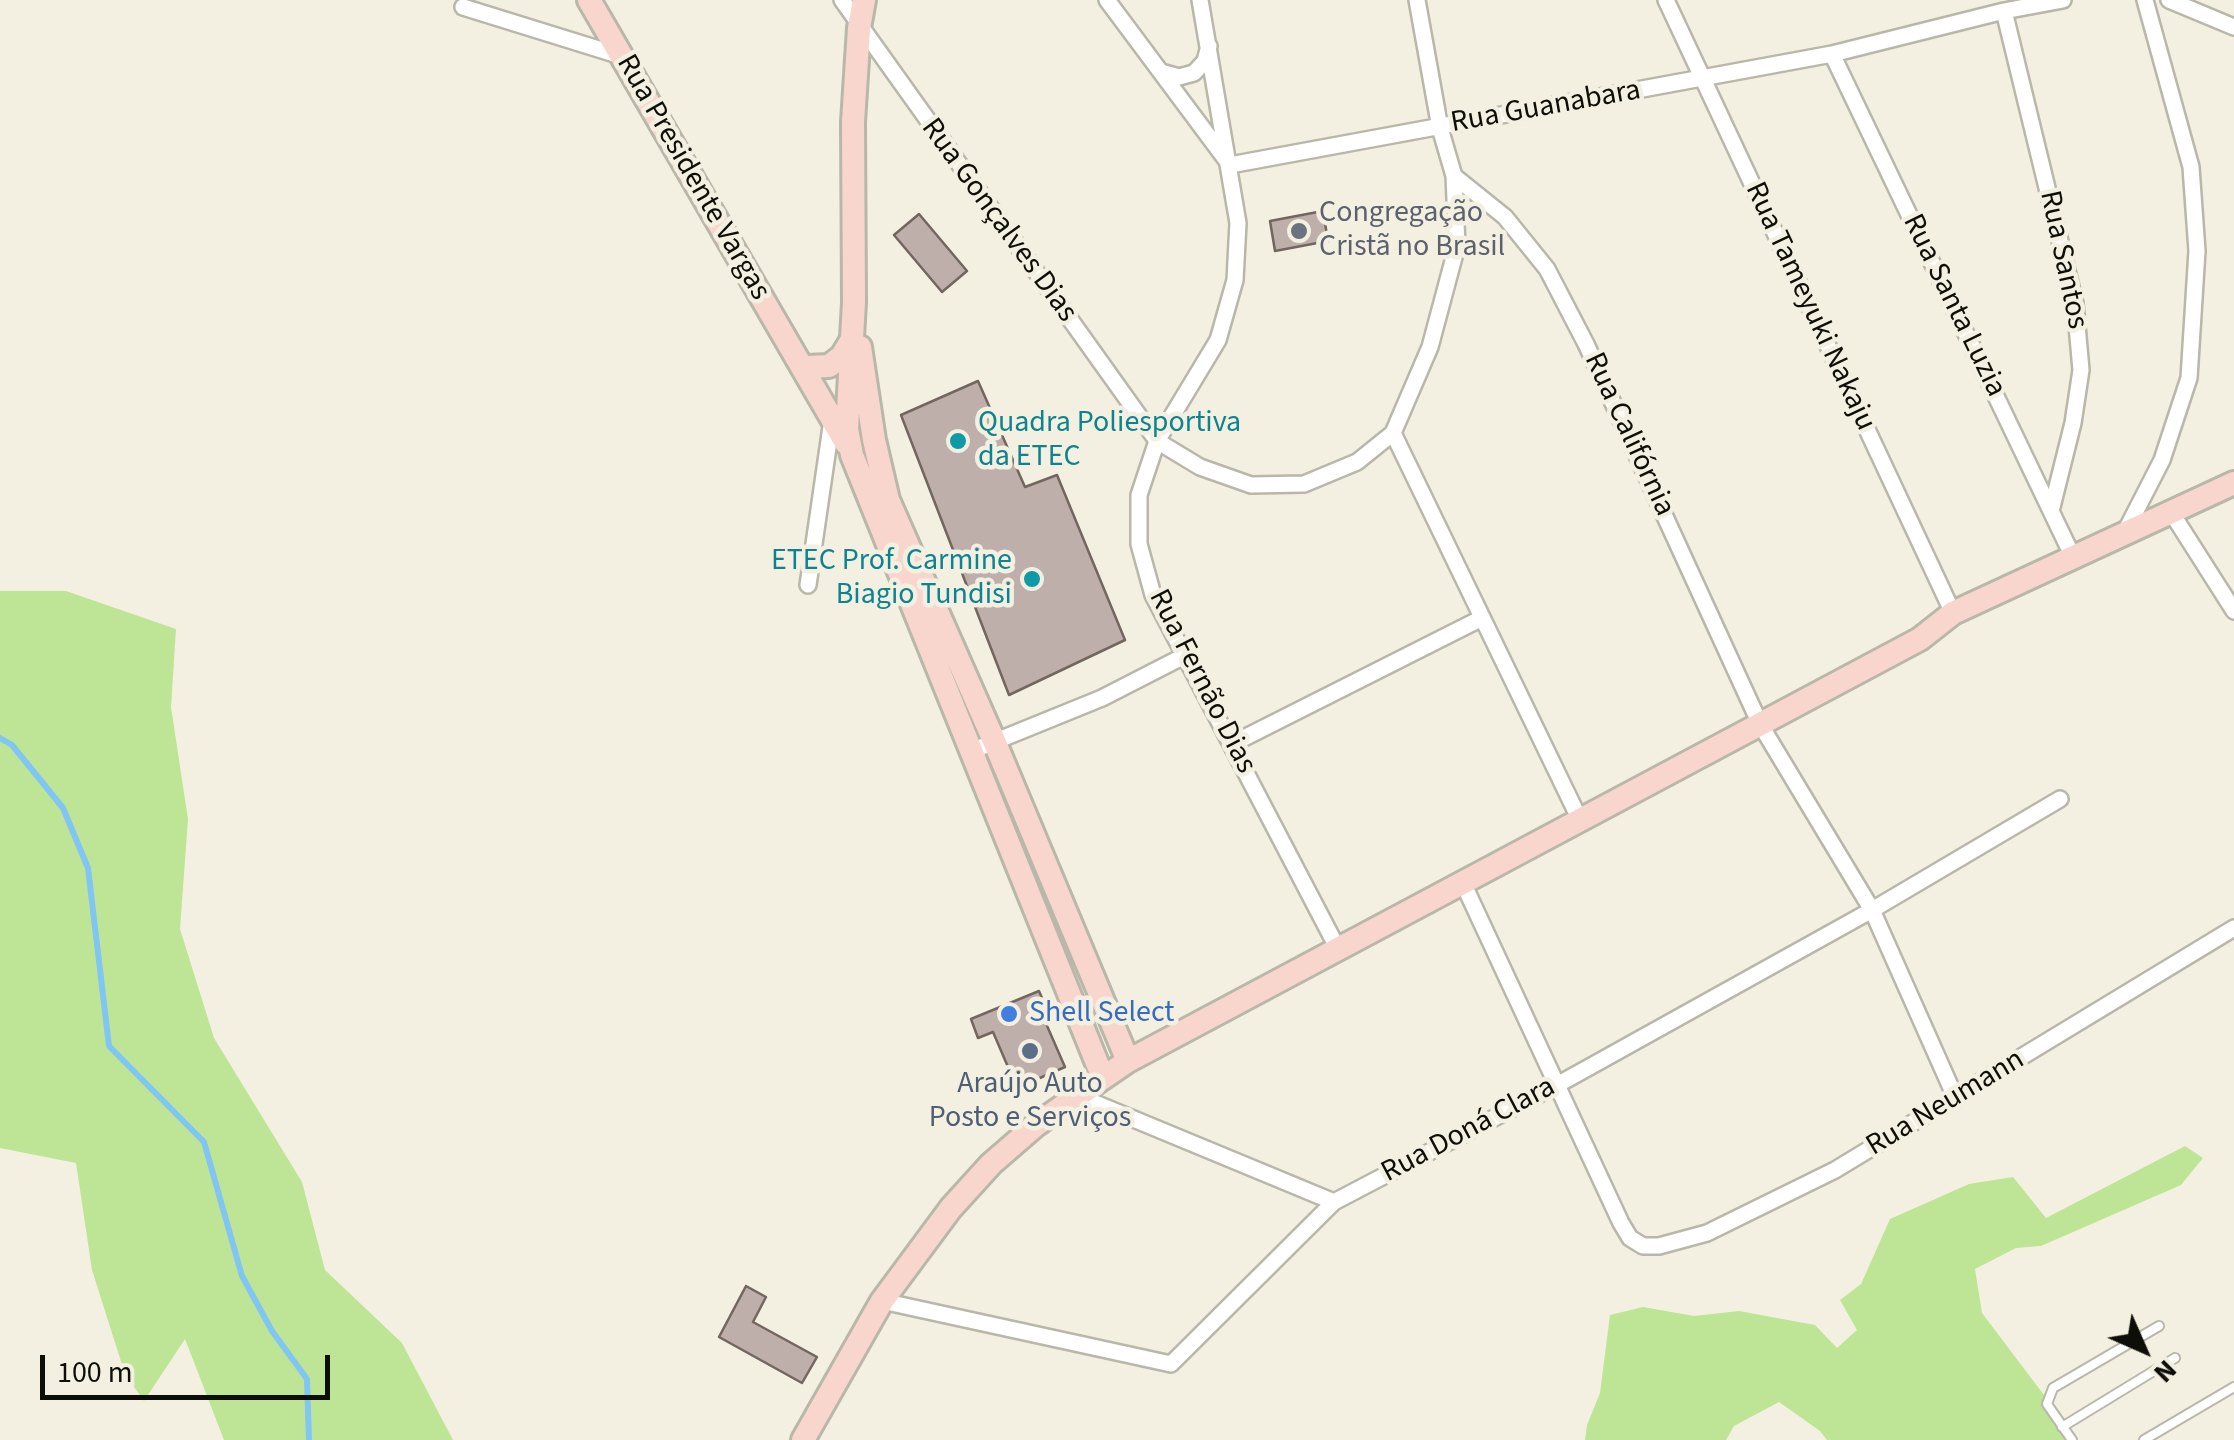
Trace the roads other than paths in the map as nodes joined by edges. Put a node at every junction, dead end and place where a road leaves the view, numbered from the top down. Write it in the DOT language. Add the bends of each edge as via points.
graph roads {
  1 [pos="589,0"];
  2 [pos="842,0"];
  3 [pos="864,0"];
  4 [pos="1107,0"];
  5 [pos="1200,0"];
  6 [pos="1417,0"];
  7 [pos="1666,0"];
  8 [pos="2063,0"];
  9 [pos="2145,0"];
  10 [pos="2170,0"];
  11 [pos="463,7"];
  12 [pos="2004,11"];
  13 [pos="2234,27"];
  14 [pos="858,28"];
  15 [pos="1210,45"];
  16 [pos="1832,54"];
  17 [pos="621,56"];
  18 [pos="1160,72"];
  19 [pos="1702,80"];
  20 [pos="1440,128"];
  21 [pos="1230,165"];
  22 [pos="1454,176"];
  23 [pos="854,302"];
  24 [pos="851,341"];
  25 [pos="801,362"];
  26 [pos="839,410"];
  27 [pos="1393,433"];
  28 [pos="874,440"];
  29 [pos="1157,441"];
  30 [pos="2234,483"];
  31 [pos="2051,511"];
  32 [pos="2170,512"];
  33 [pos="2124,534"];
  34 [pos="2073,557"];
  35 [pos="808,585"];
  36 [pos="2234,611"];
  37 [pos="1952,613"];
  38 [pos="1482,618"];
  39 [pos="1184,656"];
  40 [pos="1760,724"];
  41 [pos="1232,744"];
  42 [pos="984,746"];
  43 [pos="2060,799"];
  44 [pos="1580,820"];
  45 [pos="1463,883"];
  46 [pos="1872,910"];
  47 [pos="2234,928"];
  48 [pos="1338,949"];
  49 [pos="1128,1062"];
  50 [pos="1103,1078"];
  51 [pos="1558,1085"];
  52 [pos="1078,1096"];
  53 [pos="1956,1098"];
  54 [pos="1334,1202"];
  55 [pos="882,1301"];
  56 [pos="2159,1326"];
  57 [pos="2175,1358"];
  58 [pos="2234,1387"];
  59 [pos="2062,1428"];
  60 [pos="802,1440"];
  61 [pos="2072,1440"];
  62 [pos="2144,1440"];
  1 -- 17 [label="main road, Rua Presidente Vargas"];
  2 -- 14 [label="street, Rua Gonçalves Dias"];
  3 -- 14 [label="main road"];
  4 -- 18 [label="street"];
  5 -- 15 [label="street, Rua Fernão Dias"];
  6 -- 20 [label="street"];
  7 -- 19 [label="street, Rua Tameyuki Nakaju"];
  8 -- 12 [label="street, Rua Guanabara"];
  9 -- 33 [label="street" via="2190,167 2197,252 2189,378 2162,460"];
  10 -- 13 [label="street"];
  11 -- 17 [label="street"];
  12 -- 16 [label="street, Rua Guanabara"];
  12 -- 31 [label="street, Rua Santos" via="2075,303 2081,370"];
  14 -- 23 [label="main road"];
  14 -- 29 [label="street, Rua Gonçalves Dias"];
  15 -- 18 [label="street" via="1194,73"];
  15 -- 21 [label="street, Rua Fernão Dias"];
  16 -- 19 [label="street, Rua Guanabara"];
  16 -- 31 [label="street, Rua Santa Luzia"];
  17 -- 25 [label="main road, Rua Presidente Vargas"];
  18 -- 21 [label="street"];
  19 -- 20 [label="street, Rua Guanabara"];
  19 -- 37 [label="street, Rua Tameyuki Nakaju"];
  20 -- 21 [label="street, Rua Guanabara"];
  20 -- 22 [label="street"];
  21 -- 29 [label="street, Rua Fernão Dias" via="1238,224 1235,280 1218,340"];
  22 -- 27 [label="street" via="1457,246 1430,347"];
  22 -- 40 [label="street, Rua Califórnia" via="1506,217 1547,269"];
  23 -- 24 [label="main road"];
  23 -- 28 [label="main road"];
  24 -- 25 [label="main road" via="829,366"];
  24 -- 26 [label="main road"];
  25 -- 26 [label="main road, Rua Presidente Vargas"];
  26 -- 28 [label="main road, Rua Presidente Vargas" via="860,414"];
  26 -- 35 [label="street"];
  26 -- 42 [label="main road" via="852,455"];
  27 -- 29 [label="street" via="1358,462 1304,484 1251,485 1200,467"];
  27 -- 38 [label="street"];
  28 -- 42 [label="main road" via="888,500"];
  29 -- 39 [label="street, Rua Fernão Dias" via="1140,495 1139,544 1153,595"];
  30 -- 32 [label="main road"];
  31 -- 34 [label="street, Rua Santa Luzia"];
  32 -- 33 [label="main road"];
  32 -- 36 [label="street"];
  33 -- 34 [label="main road"];
  34 -- 37 [label="main road"];
  37 -- 40 [label="main road" via="1920,639"];
  38 -- 41 [label="street"];
  38 -- 44 [label="street"];
  39 -- 41 [label="street, Rua Fernão Dias"];
  39 -- 42 [label="street"];
  40 -- 44 [label="main road"];
  40 -- 46 [label="street, Rua Califórnia"];
  41 -- 48 [label="street, Rua Fernão Dias"];
  42 -- 49 [label="main road"];
  42 -- 50 [label="main road"];
  43 -- 46 [label="street, Rua Doná Clara"];
  44 -- 45 [label="main road"];
  45 -- 48 [label="main road"];
  45 -- 51 [label="street"];
  46 -- 51 [label="street, Rua Doná Clara"];
  46 -- 53 [label="street, Rua Califórnia"];
  47 -- 53 [label="street, Rua Neumann"];
  48 -- 49 [label="main road"];
  49 -- 50 [label="main road"];
  50 -- 52 [label="main road"];
  51 -- 53 [label="street, Rua Neumann" via="1621,1223 1643,1246 1708,1233 1764,1207"];
  51 -- 54 [label="street, Rua Doná Clara"];
  52 -- 54 [label="street"];
  52 -- 55 [label="main road" via="991,1164"];
  54 -- 55 [label="street, Rua Doná Clara" via="1171,1364"];
  55 -- 60 [label="main road"];
  56 -- 59 [label="lane" via="2053,1388 2047,1404"];
  57 -- 59 [label="lane"];
  58 -- 62 [label="lane"];
  59 -- 61 [label="lane"];
}
